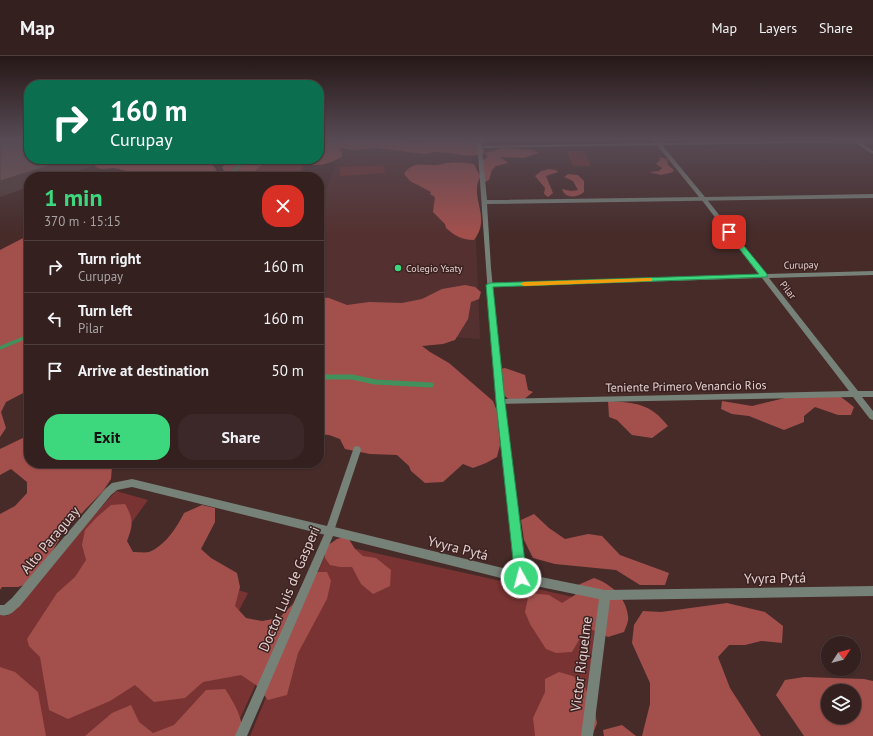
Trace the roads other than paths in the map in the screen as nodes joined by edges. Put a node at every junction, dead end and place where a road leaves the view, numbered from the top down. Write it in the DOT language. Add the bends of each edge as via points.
graph roads {
  1 [pos="482,171"];
  2 [pos="680,171"];
  3 [pos="873,196"];
  4 [pos="703,198"];
  5 [pos="485,202"];
  6 [pos="873,273"];
  7 [pos="764,276"];
  8 [pos="490,285"];
  9 [pos="856,394"];
  10 [pos="873,394"];
  11 [pos="500,402"];
  12 [pos="873,417"];
  13 [pos="357,450"];
  14 [pos="115,486"];
  15 [pos="330,531"];
  16 [pos="521,578"];
  17 [pos="873,591"];
  18 [pos="605,595"];
  19 [pos="3,610"];
  20 [pos="242,736"];
  21 [pos="587,736"];
  1 -- 5 [label="street"];
  2 -- 4 [label="street, Pilar"];
  3 -- 4 [label="street"];
  4 -- 5 [label="street"];
  4 -- 7 [label="street, Pilar"];
  5 -- 8 [label="street"];
  6 -- 7 [label="street, Curupay"];
  7 -- 8 [label="street, Curupay"];
  7 -- 9 [label="street, Pilar"];
  8 -- 11 [label="street"];
  9 -- 10 [label="street, Teniente Primero Venancio Rios"];
  9 -- 11 [label="street, Teniente Primero Venancio Rios"];
  9 -- 12 [label="street, Pilar"];
  11 -- 16 [label="street"];
  13 -- 15 [label="street, Doctor Luis de Gasperi"];
  14 -- 15 [label="street, Yvyra Pytá" via="132,483"];
  14 -- 19 [label="street, Alto Paraguay" via="16,602"];
  15 -- 16 [label="street, Yvyra Pytá"];
  15 -- 20 [label="street, Doctor Luis de Gasperi"];
  16 -- 18 [label="street, Yvyra Pytá"];
  17 -- 18 [label="street, Yvyra Pytá"];
  18 -- 21 [label="street, Victor Riquelme"];
}
